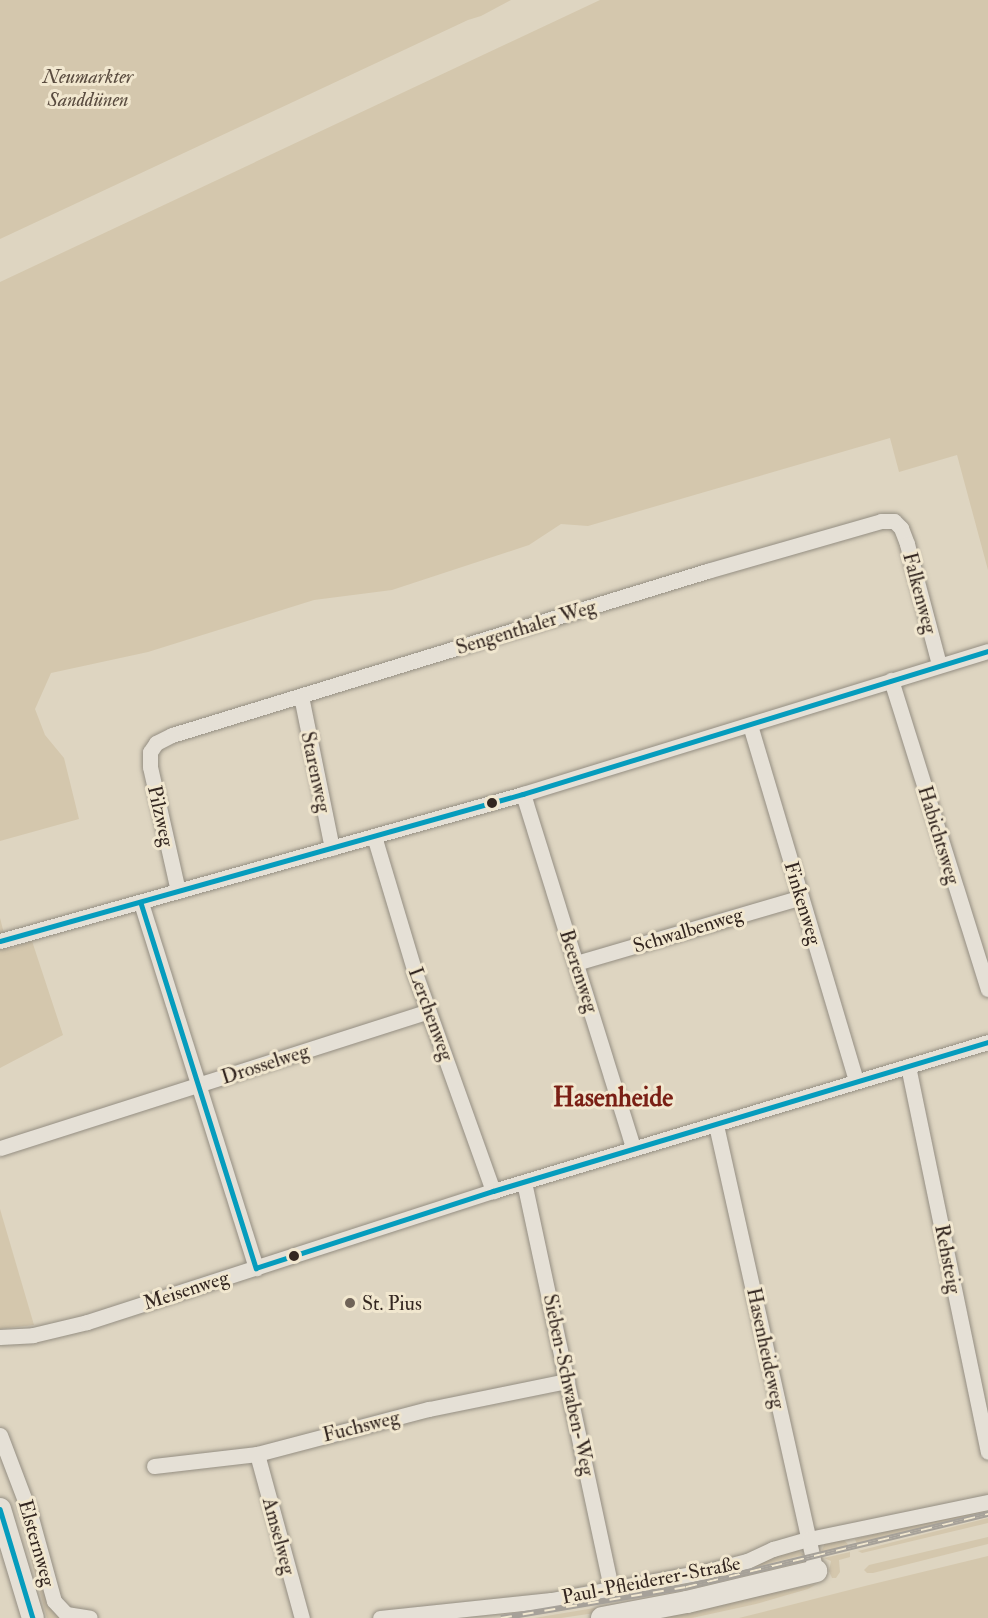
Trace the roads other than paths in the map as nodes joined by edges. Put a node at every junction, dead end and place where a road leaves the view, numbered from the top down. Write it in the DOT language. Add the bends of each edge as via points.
graph roads {
  1 [pos="897,523"];
  2 [pos="988,651"];
  3 [pos="939,664"];
  4 [pos="891,680"];
  5 [pos="301,696"];
  6 [pos="750,725"];
  7 [pos="156,743"];
  8 [pos="523,794"];
  9 [pos="374,836"];
  10 [pos="332,848"];
  11 [pos="178,891"];
  12 [pos="801,897"];
  13 [pos="141,903"];
  14 [pos="0,941"];
  15 [pos="576,963"];
  16 [pos="988,989"];
  17 [pos="428,1011"];
  18 [pos="988,1042"];
  19 [pos="908,1066"];
  20 [pos="856,1081"];
  21 [pos="199,1086"];
  22 [pos="716,1125"];
  23 [pos="0,1148"];
  24 [pos="633,1148"];
  25 [pos="524,1182"];
  26 [pos="493,1191"];
  27 [pos="256,1268"];
  28 [pos="0,1337"];
  29 [pos="567,1381"];
  30 [pos="0,1435"];
  31 [pos="988,1452"];
  32 [pos="256,1454"];
  33 [pos="154,1466"];
  34 [pos="988,1502"];
  35 [pos="0,1509"];
  36 [pos="809,1539"];
  37 [pos="16,1561"];
  38 [pos="816,1571"];
  39 [pos="611,1590"];
  40 [pos="22,1618"];
  41 [pos="33,1618"];
  42 [pos="90,1618"];
  43 [pos="302,1618"];
  44 [pos="380,1618"];
  45 [pos="602,1618"];
  1 -- 3 [label="street, Falkenweg" via="907,544"];
  1 -- 5 [label="street, Sengenthaler Weg" via="881,521 707,571"];
  2 -- 3 [label="street"];
  3 -- 4 [label="street"];
  4 -- 6 [label="street"];
  4 -- 16 [label="street, Habichtsweg"];
  5 -- 7 [label="street, Sengenthaler Weg"];
  5 -- 10 [label="street, Starenweg"];
  6 -- 8 [label="street"];
  6 -- 12 [label="street, Finkenweg"];
  7 -- 11 [label="street, Pilzweg" via="150,752 150,767"];
  8 -- 9 [label="street"];
  8 -- 15 [label="street, Beerenweg"];
  9 -- 10 [label="street"];
  9 -- 17 [label="street, Lerchenweg"];
  10 -- 11 [label="street"];
  11 -- 13 [label="street"];
  12 -- 15 [label="street, Schwalbenweg"];
  12 -- 20 [label="street, Finkenweg"];
  13 -- 14 [label="street"];
  13 -- 21 [label="street"];
  15 -- 24 [label="street, Beerenweg"];
  17 -- 21 [label="street, Drosselweg"];
  17 -- 26 [label="street, Lerchenweg"];
  18 -- 19 [label="street, Meisenweg"];
  19 -- 20 [label="street, Meisenweg"];
  19 -- 31 [label="street, Rehsteig"];
  20 -- 22 [label="street, Meisenweg"];
  21 -- 23 [label="street, Drosselweg"];
  21 -- 27 [label="street"];
  22 -- 24 [label="street, Meisenweg"];
  22 -- 36 [label="street, Hasenheideweg"];
  24 -- 25 [label="street, Meisenweg"];
  25 -- 26 [label="street, Meisenweg"];
  25 -- 29 [label="street, Sieben-Schwaben-Weg"];
  26 -- 27 [label="street, Meisenweg"];
  27 -- 28 [label="street, Meisenweg" via="87,1322 41,1333"];
  29 -- 32 [label="street, Fuchsweg" via="418,1412"];
  29 -- 39 [label="street, Sieben-Schwaben-Weg"];
  30 -- 42 [label="street, Elsternweg" via="57,1606 66,1614"];
  32 -- 33 [label="street, Fuchsweg"];
  32 -- 43 [label="street, Amselweg"];
  34 -- 36 [label="street, Paul-Pfleiderer-Straße"];
  35 -- 37 [label="street"];
  36 -- 38 [label="street, Hasenheideweg"];
  36 -- 39 [label="street, Paul-Pfleiderer-Straße" via="723,1568"];
  37 -- 40 [label="street"];
  37 -- 41 [label="street"];
  38 -- 45 [label="street"];
  39 -- 44 [label="street, Paul-Pfleiderer-Straße" via="490,1608"];
}
